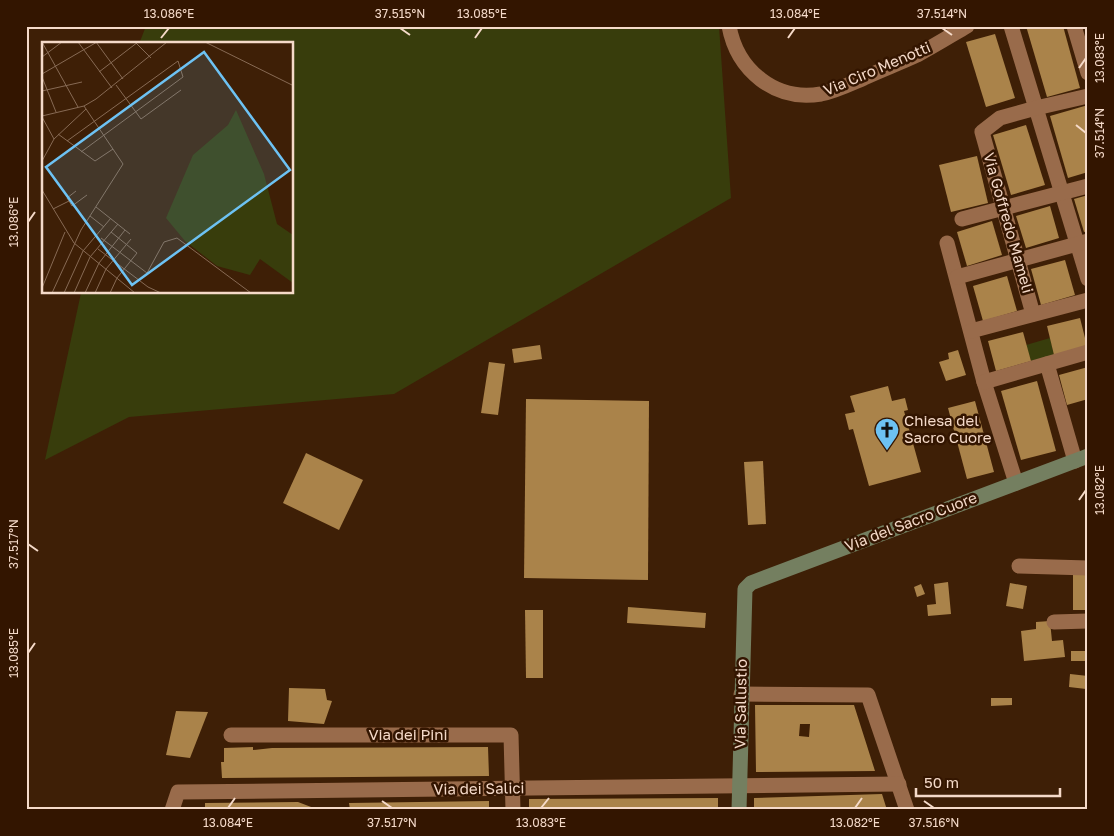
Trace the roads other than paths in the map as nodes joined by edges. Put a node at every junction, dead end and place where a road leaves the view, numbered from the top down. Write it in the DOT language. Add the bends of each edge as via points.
graph roads {
  1 [pos="729,26"];
  2 [pos="967,26"];
  3 [pos="1011,26"];
  4 [pos="1074,26"];
  5 [pos="1088,74"];
  6 [pos="1088,96"];
  7 [pos="1036,108"];
  8 [pos="1088,186"];
  9 [pos="1061,193"];
  10 [pos="1003,208"];
  11 [pos="962,219"];
  12 [pos="1082,242"];
  13 [pos="947,243"];
  14 [pos="1018,260"];
  15 [pos="957,277"];
  16 [pos="1088,279"];
  17 [pos="1088,300"];
  18 [pos="1033,314"];
  19 [pos="971,331"];
  20 [pos="1088,352"];
  21 [pos="1047,364"];
  22 [pos="984,382"];
  23 [pos="1082,459"];
  24 [pos="1016,483"];
  25 [pos="1019,566"];
  26 [pos="1088,568"];
  27 [pos="744,598"];
  28 [pos="1088,621"];
  29 [pos="1054,622"];
  30 [pos="741,694"];
  31 [pos="231,735"];
  32 [pos="899,784"];
  33 [pos="739,786"];
  34 [pos="513,788"];
  35 [pos="172,810"];
  36 [pos="513,810"];
  37 [pos="738,810"];
  38 [pos="907,810"];
  1 -- 2 [label="street, Via Ciro Menotti" via="737,52 756,76 781,90 807,95 833,91 915,55"];
  3 -- 7 [label="street"];
  4 -- 5 [label="street"];
  6 -- 7 [label="street"];
  7 -- 9 [label="street"];
  7 -- 10 [label="street, Via Goffredo Mameli" via="1000,118 982,132"];
  8 -- 9 [label="street"];
  9 -- 10 [label="street"];
  9 -- 12 [label="street"];
  10 -- 11 [label="street"];
  10 -- 14 [label="street, Via Goffredo Mameli"];
  12 -- 14 [label="street"];
  12 -- 16 [label="street"];
  13 -- 15 [label="street"];
  14 -- 15 [label="street"];
  14 -- 18 [label="street, Via Goffredo Mameli"];
  15 -- 19 [label="street"];
  17 -- 18 [label="street"];
  18 -- 19 [label="street"];
  19 -- 22 [label="street"];
  20 -- 21 [label="street"];
  21 -- 22 [label="street"];
  21 -- 23 [label="street"];
  22 -- 24 [label="street"];
  23 -- 24 [label="street, Via del Sacro Cuore"];
  24 -- 27 [label="street, Via del Sacro Cuore" via="751,583 745,589"];
  25 -- 26 [label="street"];
  27 -- 30 [label="street, Via Sallustio"];
  28 -- 29 [label="street"];
  30 -- 32 [label="street" via="868,695"];
  30 -- 33 [label="street, Via Sallustio"];
  31 -- 34 [label="street, Via dei Pini" via="512,736"];
  32 -- 33 [label="street, Via dei Salici"];
  32 -- 38 [label="street"];
  33 -- 34 [label="street, Via dei Salici"];
  33 -- 37 [label="street, Via Sallustio"];
  34 -- 35 [label="street, Via dei Salici" via="178,792"];
  34 -- 36 [label="street, Via dei Pini"];
}
